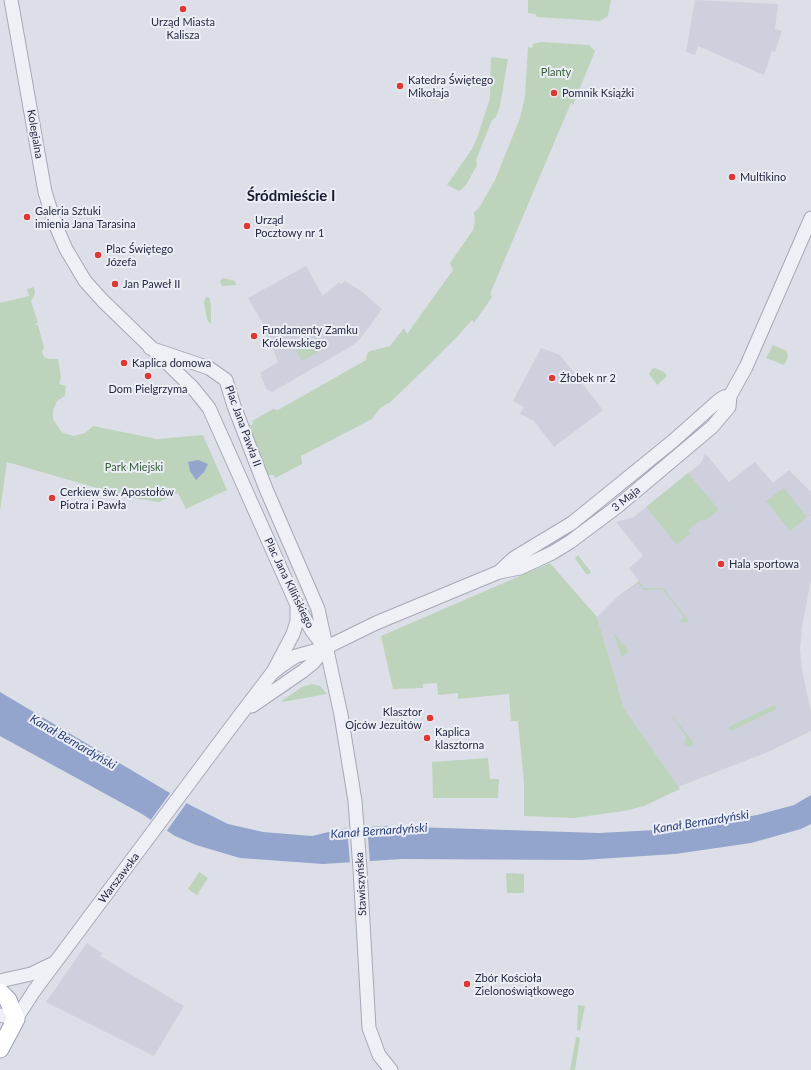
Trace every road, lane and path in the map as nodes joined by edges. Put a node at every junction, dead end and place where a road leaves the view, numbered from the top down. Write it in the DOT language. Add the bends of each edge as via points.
graph roads {
  1 [pos="11,0"];
  2 [pos="811,218"];
  3 [pos="150,348"];
  4 [pos="266,489"];
  5 [pos="246,490"];
  6 [pos="297,605"];
  7 [pos="326,648"];
  8 [pos="272,673"];
  9 [pos="244,711"];
  10 [pos="57,961"];
  11 [pos="0,981"];
  12 [pos="0,992"];
  13 [pos="0,1015"];
  14 [pos="16,1019"];
  15 [pos="0,1049"];
  16 [pos="391,1070"];
  1 -- 3 [label="street, Kolegialna" via="47,200 66,249 86,281"];
  2 -- 7 [label="street, 3 Maja" via="746,368 730,396 718,401 572,524 514,558 500,572 367,627"];
  3 -- 4 [label="street, Plac Jana Pawła II" via="209,368 226,380"];
  3 -- 5 [label="street, Plac Jana Pawła II" via="193,388 209,408"];
  4 -- 7 [label="street, Plac Jana Kilińskiego" via="318,609"];
  5 -- 6 [label="street, Plac Jana Kilińskiego"];
  6 -- 7 [label="street, Plac Jana Kilińskiego" via="312,631"];
  6 -- 8 [label="street" via="297,620 293,634"];
  7 -- 8 [label="street, Warszawska" via="296,656"];
  7 -- 9 [label="street, Warszawska" via="303,671"];
  7 -- 16 [label="street, Stawiszyńska" via="341,715 356,810 369,1028 379,1056"];
  8 -- 9 [label="street, Warszawska"];
  9 -- 10 [label="street, Warszawska"];
  10 -- 11 [label="street" via="31,974"];
  10 -- 14 [label="street, Warszawska"];
  12 -- 14 [label="main road" via="8,1000"];
  13 -- 14 [label="street"];
  14 -- 15 [label="main road, Warszawska"];
}
